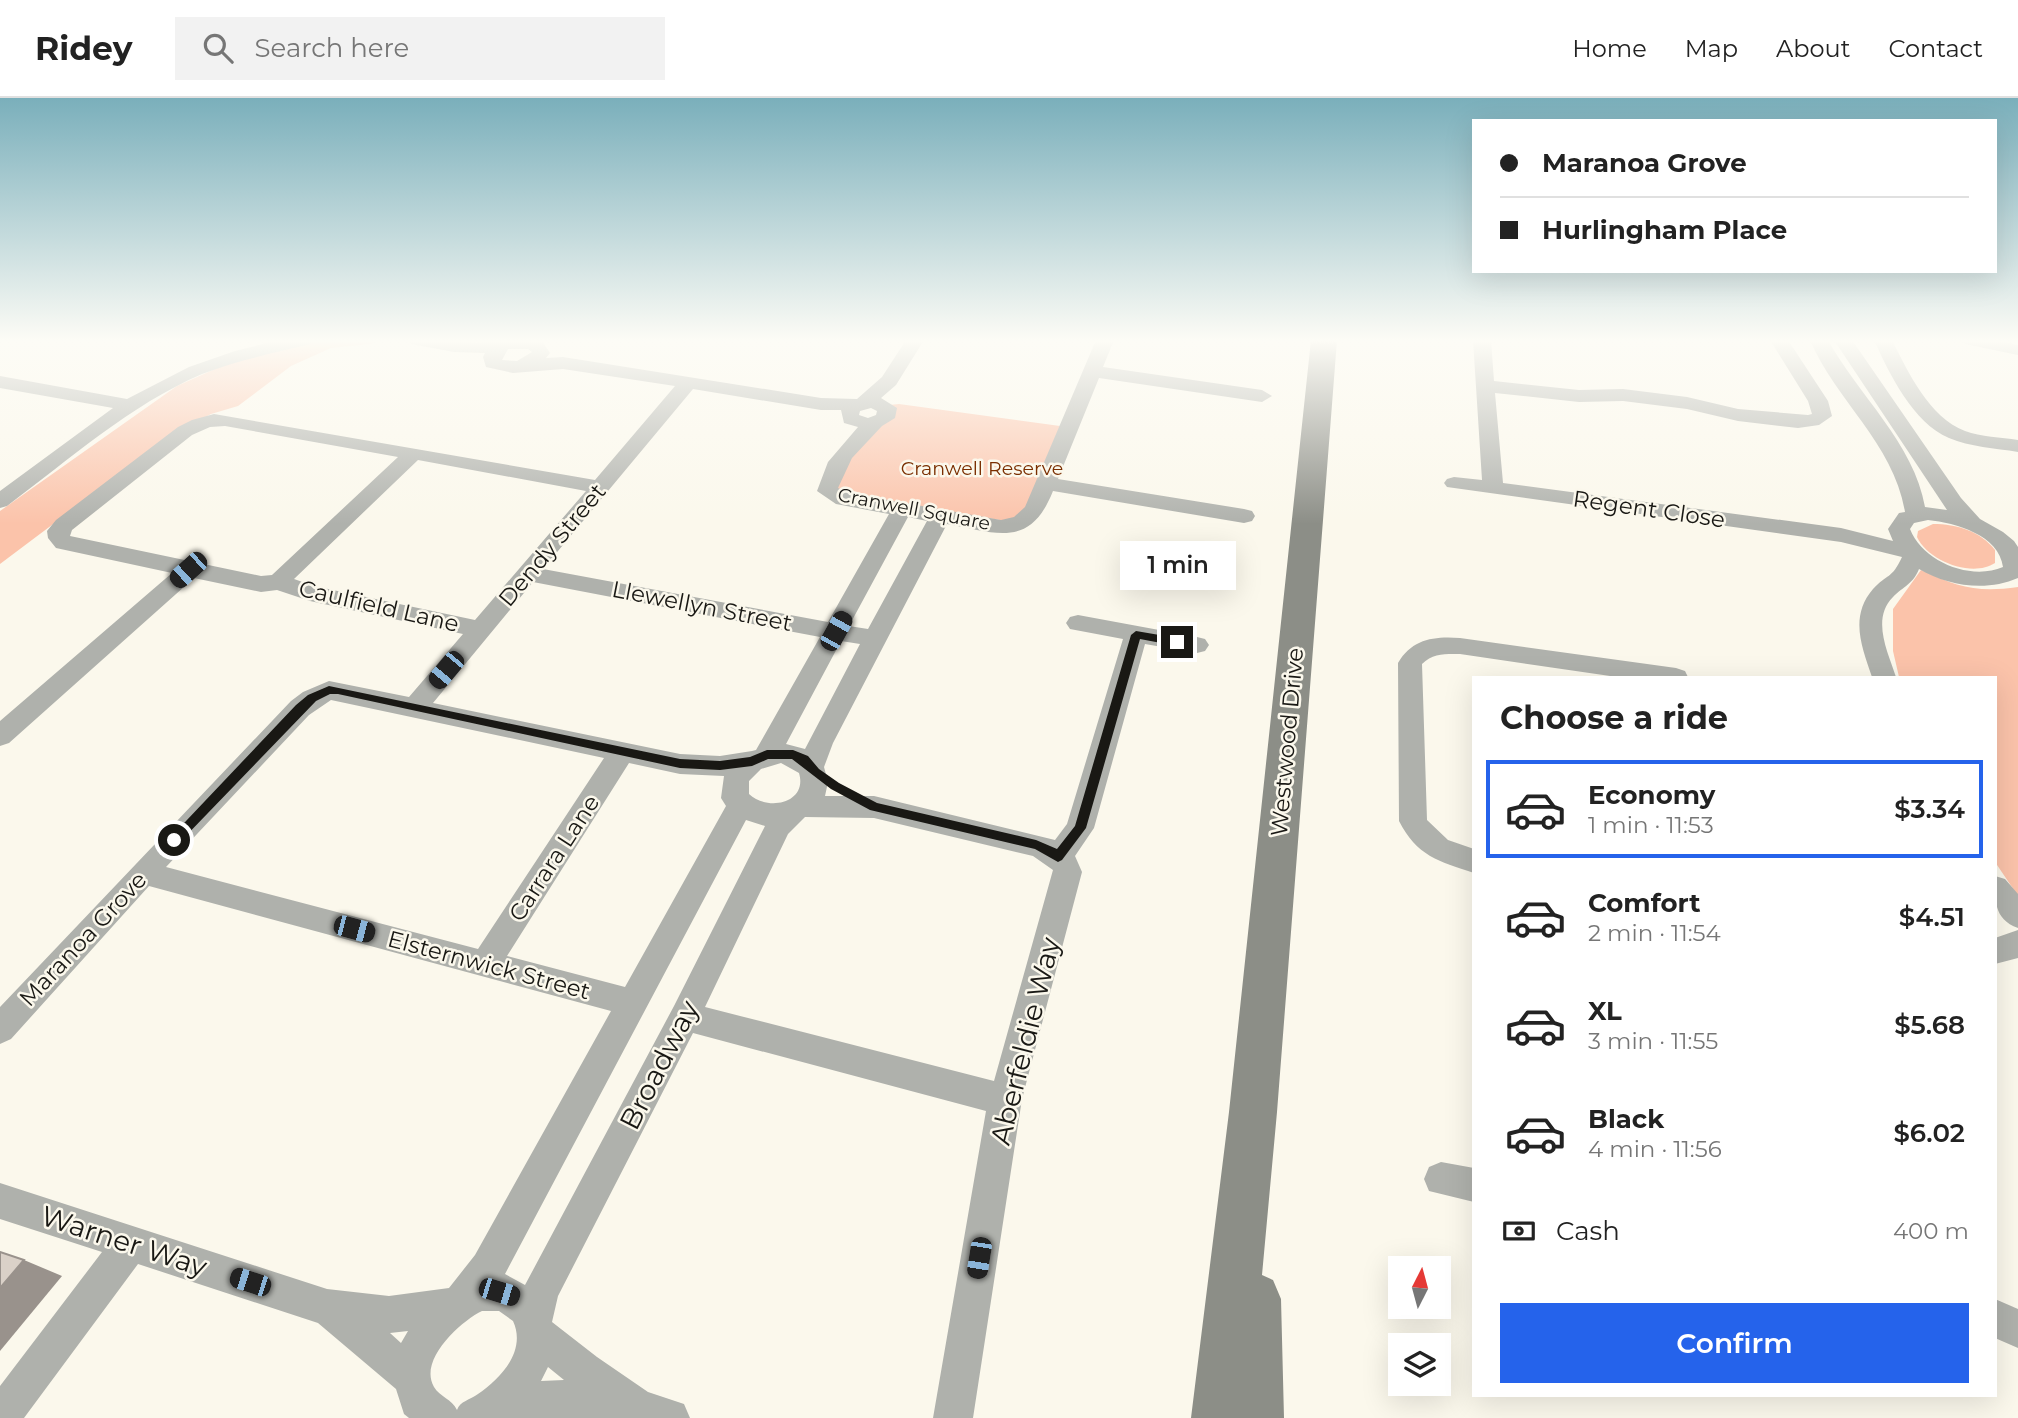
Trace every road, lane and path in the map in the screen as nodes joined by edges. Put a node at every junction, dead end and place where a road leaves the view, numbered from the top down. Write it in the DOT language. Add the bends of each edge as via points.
graph roads {
  1 [pos="108,402"];
  2 [pos="140,402"];
  3 [pos="672,402"];
  4 [pos="806,402"];
  5 [pos="873,402"];
  6 [pos="1079,402"];
  7 [pos="1319,402"];
  8 [pos="1487,402"];
  9 [pos="1676,402"];
  10 [pos="1818,402"];
  11 [pos="1858,402"];
  12 [pos="1881,402"];
  13 [pos="1921,402"];
  14 [pos="821,404"];
  15 [pos="132,406"];
  16 [pos="862,416"];
  17 [pos="2018,446"];
  18 [pos="413,454"];
  19 [pos="1046,483"];
  20 [pos="1454,483"];
  21 [pos="601,487"];
  22 [pos="1503,489"];
  23 [pos="0,501"];
  24 [pos="902,509"];
  25 [pos="940,516"];
  26 [pos="1244,516"];
  27 [pos="1908,522"];
  28 [pos="1972,522"];
  29 [pos="1845,535"];
  30 [pos="2011,543"];
  31 [pos="1914,554"];
  32 [pos="188,570"];
  33 [pos="2017,570"];
  34 [pos="528,574"];
  35 [pos="278,582"];
  36 [pos="1078,623"];
  37 [pos="480,629"];
  38 [pos="836,631"];
  39 [pos="1136,635"];
  40 [pos="875,639"];
  41 [pos="1197,645"];
  42 [pos="1669,676"];
  43 [pos="1884,676"];
  44 [pos="415,706"];
  45 [pos="10,716"];
  46 [pos="0,736"];
  47 [pos="623,751"];
  48 [pos="760,758"];
  49 [pos="680,764"];
  50 [pos="813,769"];
  51 [pos="738,802"];
  52 [pos="874,807"];
  53 [pos="797,808"];
  54 [pos="1058,857"];
  55 [pos="1472,861"];
  56 [pos="143,873"];
  57 [pos="1997,890"];
  58 [pos="2018,915"];
  59 [pos="2018,943"];
  60 [pos="1997,952"];
  61 [pos="1997,953"];
  62 [pos="2018,956"];
  63 [pos="485,964"];
  64 [pos="633,1003"];
  65 [pos="685,1016"];
  66 [pos="0,1029"];
  67 [pos="1005,1099"];
  68 [pos="1253,1112"];
  69 [pos="0,1201"];
  70 [pos="132,1243"];
  71 [pos="457,1302"];
  72 [pos="327,1308"];
  73 [pos="1997,1319"];
  74 [pos="534,1328"];
  75 [pos="2018,1329"];
  76 [pos="419,1403"];
  77 [pos="657,1413"];
  78 [pos="485,1414"];
  79 [pos="1,1418"];
  80 [pos="953,1418"];
  81 [pos="1220,1418"];
  82 [pos="1255,1418"];
  1 -- 15 [label="street"];
  2 -- 15 [label="street"];
  3 -- 21 [label="street, Dendy Street"];
  4 -- 14 [label="street"];
  5 -- 16 [label="street, Cranwell Square"];
  6 -- 19 [label="street, Cranwell Square"];
  7 -- 68 [label="street, Westwood Drive"];
  8 -- 22 [label="street"];
  9 -- 10 [label="street" via="1798,422 1822,416"];
  11 -- 27 [label="street" via="1908,477"];
  12 -- 28 [label="street" via="1942,491"];
  13 -- 17 [label="street" via="1947,430"];
  14 -- 16 [label="street"];
  15 -- 23 [label="street"];
  16 -- 24 [label="street, Cranwell Square" via="827,491 843,499"];
  18 -- 21 [label="street"];
  18 -- 32 [label="street, Caulfield Lane" via="225,420 206,421 185,431 58,531 64,543"];
  18 -- 35 [label="street"];
  19 -- 25 [label="street, Cranwell Square" via="1030,517 1013,526"];
  19 -- 26 [label="street"];
  20 -- 22 [label="street, Regent Close"];
  21 -- 34 [label="street, Dendy Street"];
  22 -- 29 [label="street, Regent Close"];
  24 -- 25 [label="street, Cranwell Square"];
  24 -- 38 [label="street"];
  25 -- 40 [label="street"];
  27 -- 28 [label="street, Regent Close" via="1942,514"];
  27 -- 29 [label="street, Regent Close"];
  27 -- 31 [label="street" via="1900,537"];
  28 -- 30 [label="street"];
  29 -- 31 [label="street, Regent Close"];
  30 -- 33 [label="street"];
  31 -- 33 [label="street" via="1943,570 1978,579 2007,577"];
  31 -- 43 [label="street" via="1904,578 1882,594 1870,619"];
  32 -- 35 [label="street, Caulfield Lane" via="261,584"];
  32 -- 45 [label="street"];
  34 -- 37 [label="street, Dendy Street"];
  34 -- 38 [label="street, Llewellyn Street"];
  35 -- 37 [label="street, Caulfield Lane"];
  36 -- 39 [label="street"];
  37 -- 44 [label="street, Dendy Street"];
  38 -- 40 [label="street, Llewellyn Street"];
  38 -- 48 [label="street"];
  39 -- 41 [label="street"];
  39 -- 54 [label="street" via="1080,828"];
  40 -- 50 [label="street" via="820,743"];
  42 -- 55 [label="street" via="1460,646 1433,646 1414,655 1410,663 1413,821 1431,845"];
  44 -- 47 [label="street, Maranoa Grove"];
  44 -- 56 [label="street, Maranoa Grove" via="338,690 312,698"];
  45 -- 46 [label="street"];
  47 -- 49 [label="street, Maranoa Grove"];
  47 -- 63 [label="street, Carrara Lane"];
  48 -- 49 [label="street, Maranoa Grove" via="720,766"];
  48 -- 50 [label="street" via="793,754"];
  48 -- 51 [label="street" via="736,778"];
  49 -- 51 [label="street, Maranoa Grove" via="714,781"];
  50 -- 52 [label="street"];
  50 -- 53 [label="street" via="814,790"];
  51 -- 53 [label="street" via="748,811 770,816"];
  51 -- 64 [label="street, Broadway"];
  52 -- 53 [label="street"];
  52 -- 54 [label="street" via="1036,845"];
  53 -- 65 [label="street, Broadway" via="778,827"];
  54 -- 67 [label="street, Aberfeldie Way" via="1068,872"];
  56 -- 63 [label="street, Elsternwick Street"];
  56 -- 66 [label="street, Maranoa Grove"];
  57 -- 58 [label="street"];
  59 -- 60 [label="street"];
  61 -- 62 [label="street"];
  63 -- 64 [label="street, Elsternwick Street"];
  64 -- 71 [label="street, Broadway" via="488,1268"];
  65 -- 67 [label="street"];
  65 -- 74 [label="street, Broadway" via="541,1291"];
  67 -- 80 [label="street, Aberfeldie Way"];
  68 -- 81 [label="street, Westwood Drive"];
  68 -- 82 [label="street, Westwood Drive"];
  69 -- 70 [label="street, Warner Way"];
  70 -- 72 [label="street, Warner Way"];
  70 -- 79 [label="street"];
  71 -- 72 [label="street, Warner Way" via="389,1315"];
  71 -- 74 [label="street, Warner Way" via="481,1293 514,1297 526,1308"];
  71 -- 76 [label="street" via="435,1320 422,1339 415,1359"];
  72 -- 76 [label="street, Warner Way" via="360,1332"];
  73 -- 75 [label="street"];
  74 -- 77 [label="street" via="583,1371"];
  74 -- 78 [label="street" via="526,1373 513,1391"];
  77 -- 78 [label="street" via="575,1398 533,1400"];
}
